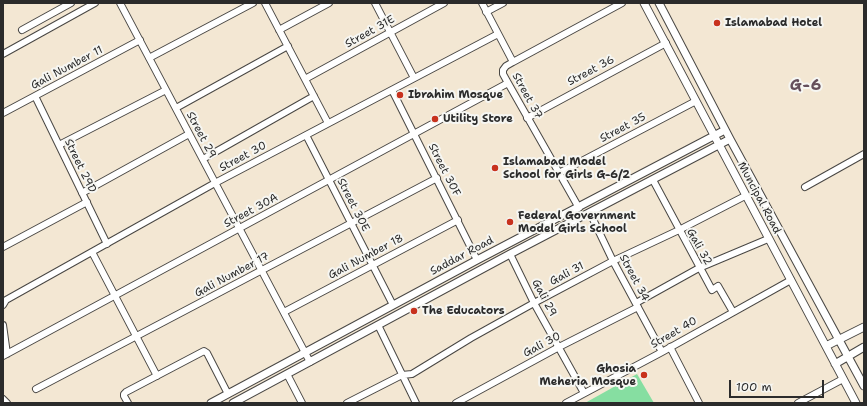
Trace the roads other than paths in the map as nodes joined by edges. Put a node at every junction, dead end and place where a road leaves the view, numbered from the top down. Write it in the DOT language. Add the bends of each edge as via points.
graph roads {
  1 [pos="71,3"];
  2 [pos="95,3"];
  3 [pos="120,3"];
  4 [pos="252,3"];
  5 [pos="266,3"];
  6 [pos="329,3"];
  7 [pos="375,3"];
  8 [pos="444,3"];
  9 [pos="482,3"];
  10 [pos="503,3"];
  11 [pos="622,3"];
  12 [pos="644,3"];
  13 [pos="659,3"];
  14 [pos="486,12"];
  15 [pos="22,30"];
  16 [pos="279,30"];
  17 [pos="390,33"];
  18 [pos="498,34"];
  19 [pos="140,40"];
  20 [pos="666,43"];
  21 [pos="288,46"];
  22 [pos="3,54"];
  23 [pos="149,58"];
  24 [pos="513,62"];
  25 [pos="414,78"];
  26 [pos="305,79"];
  27 [pos="508,83"];
  28 [pos="166,90"];
  29 [pos="392,90"];
  30 [pos="35,96"];
  31 [pos="314,96"];
  32 [pos="696,101"];
  33 [pos="176,108"];
  34 [pos="3,113"];
  35 [pos="527,118"];
  36 [pos="328,123"];
  37 [pos="725,130"];
  38 [pos="189,134"];
  39 [pos="414,134"];
  40 [pos="306,135"];
  41 [pos="714,136"];
  42 [pos="730,139"];
  43 [pos="59,145"];
  44 [pos="719,146"];
  45 [pos="864,154"];
  46 [pos="202,159"];
  47 [pos="559,173"];
  48 [pos="437,178"];
  49 [pos="329,180"];
  50 [pos="653,180"];
  51 [pos="215,183"];
  52 [pos="805,187"];
  53 [pos="82,193"];
  54 [pos="745,196"];
  55 [pos="87,202"];
  56 [pos="579,208"];
  57 [pos="590,213"];
  58 [pos="458,220"];
  59 [pos="352,223"];
  60 [pos="239,228"];
  61 [pos="679,230"];
  62 [pos="768,239"];
  63 [pos="107,244"];
  64 [pos="3,247"];
  65 [pos="92,252"];
  66 [pos="510,254"];
  67 [pos="478,260"];
  68 [pos="613,261"];
  69 [pos="373,265"];
  70 [pos="699,268"];
  71 [pos="262,270"];
  72 [pos="791,280"];
  73 [pos="115,295"];
  74 [pos="534,303"];
  75 [pos="3,305"];
  76 [pos="394,305"];
  77 [pos="637,305"];
  78 [pos="284,312"];
  79 [pos="733,312"];
  80 [pos="3,325"];
  81 [pos="378,326"];
  82 [pos="864,326"];
  83 [pos="136,336"];
  84 [pos="839,339"];
  85 [pos="826,346"];
  86 [pos="559,347"];
  87 [pos="670,347"];
  88 [pos="864,347"];
  89 [pos="305,352"];
  90 [pos="662,352"];
  91 [pos="5,355"];
  92 [pos="848,356"];
  93 [pos="310,362"];
  94 [pos="835,364"];
  95 [pos="287,374"];
  96 [pos="402,375"];
  97 [pos="157,376"];
  98 [pos="843,379"];
  99 [pos="864,386"];
  100 [pos="36,389"];
  101 [pos="584,393"];
  102 [pos="228,394"];
  103 [pos="3,399"];
  104 [pos="7,403"];
  105 [pos="128,403"];
  106 [pos="211,403"];
  107 [pos="232,403"];
  108 [pos="302,403"];
  109 [pos="347,403"];
  110 [pos="416,403"];
  111 [pos="456,403"];
  112 [pos="566,403"];
  113 [pos="699,403"];
  114 [pos="798,403"];
  115 [pos="856,403"];
  1 -- 15 [label="street"];
  2 -- 22 [label="street"];
  3 -- 19 [label="street, Street 29"];
  4 -- 23 [label="street"];
  5 -- 16 [label="street"];
  6 -- 16 [label="street"];
  7 -- 17 [label="street"];
  8 -- 17 [label="street, Street 31E"];
  9 -- 14 [label="street"];
  10 -- 14 [label="street"];
  11 -- 24 [label="street, Street 37"];
  12 -- 20 [label="street, Muncipal Road"];
  13 -- 37 [label="street"];
  14 -- 18 [label="street"];
  16 -- 21 [label="street"];
  17 -- 25 [label="street"];
  17 -- 26 [label="street, Street 31E"];
  18 -- 24 [label="street"];
  18 -- 25 [label="street, Street 30"];
  19 -- 23 [label="street, Street 29"];
  19 -- 30 [label="street, Gali Number 11"];
  20 -- 32 [label="street, Muncipal Road"];
  20 -- 35 [label="street, Street 36"];
  21 -- 26 [label="street"];
  21 -- 33 [label="street"];
  23 -- 28 [label="street, Street 29"];
  24 -- 27 [label="street, Street 37" via="503,70"];
  25 -- 29 [label="street, Street 30"];
  26 -- 31 [label="street"];
  27 -- 35 [label="street, Street 37"];
  27 -- 39 [label="street, Street 30A"];
  28 -- 33 [label="street, Street 29"];
  28 -- 43 [label="street"];
  29 -- 36 [label="street, Street 30"];
  29 -- 39 [label="street, Street 30F"];
  30 -- 34 [label="street, Gali Number 11"];
  30 -- 43 [label="street, Street 29D"];
  31 -- 36 [label="street"];
  31 -- 46 [label="street"];
  32 -- 41 [label="street, Muncipal Road"];
  32 -- 47 [label="street, Street 35"];
  33 -- 38 [label="street, Street 29"];
  35 -- 47 [label="street, Street 37"];
  36 -- 40 [label="street, Street 30"];
  37 -- 41 [label="street, Saddar Road"];
  37 -- 42 [label="street"];
  38 -- 46 [label="street, Street 29"];
  38 -- 53 [label="street"];
  39 -- 48 [label="street, Street 30F"];
  39 -- 49 [label="street, Street 30A"];
  40 -- 49 [label="street, Street 30E"];
  40 -- 51 [label="street, Street 30"];
  41 -- 44 [label="street, Muncipal Road"];
  41 -- 56 [label="street, Saddar Road"];
  42 -- 44 [label="street, Saddar Road"];
  42 -- 84 [label="street"];
  43 -- 53 [label="street, Street 29D"];
  44 -- 50 [label="street, Saddar Road"];
  44 -- 54 [label="street, Muncipal Road"];
  45 -- 52 [label="street"];
  46 -- 51 [label="street, Street 29"];
  47 -- 56 [label="street, Street 37"];
  48 -- 58 [label="street, Street 30F"];
  48 -- 59 [label="street, Gali Number 17"];
  49 -- 59 [label="street, Street 30E"];
  49 -- 60 [label="street, Street 30A"];
  50 -- 57 [label="street, Saddar Road"];
  50 -- 61 [label="street, Gali 32"];
  51 -- 60 [label="street, Street 29"];
  51 -- 63 [label="street, Street 30"];
  53 -- 55 [label="street, Street 29D"];
  54 -- 61 [label="street, Gali 31"];
  54 -- 62 [label="street, Muncipal Road"];
  55 -- 63 [label="street, Street 29D"];
  55 -- 64 [label="street"];
  56 -- 67 [label="street, Saddar Road"];
  57 -- 66 [label="street, Saddar Road"];
  57 -- 68 [label="street, Street 34"];
  58 -- 67 [label="street, Street 30F"];
  58 -- 69 [label="street, Gali Number 18"];
  59 -- 69 [label="street, Street 30E"];
  59 -- 71 [label="street, Gali Number 17"];
  60 -- 71 [label="street, Street 29"];
  60 -- 73 [label="street, Street 30A"];
  61 -- 68 [label="street, Gali 31"];
  61 -- 70 [label="street, Gali 32"];
  62 -- 70 [label="street, Gali 30"];
  62 -- 72 [label="street, Muncipal Road"];
  63 -- 65 [label="street, Street 30"];
  65 -- 73 [label="street"];
  65 -- 75 [label="street, Street 30" via="6,300"];
  66 -- 74 [label="street, Gali 29"];
  66 -- 81 [label="street, Saddar Road"];
  67 -- 76 [label="street, Saddar Road"];
  68 -- 74 [label="street, Gali 31"];
  68 -- 77 [label="street, Street 34"];
  69 -- 76 [label="street, Street 30E"];
  69 -- 78 [label="street, Gali Number 18"];
  70 -- 77 [label="street, Gali 30"];
  70 -- 79 [label="street, Gali 32" via="712,290 718,286"];
  71 -- 78 [label="street, Street 29"];
  71 -- 83 [label="street, Gali Number 17"];
  72 -- 79 [label="street, Street 40"];
  72 -- 85 [label="street, Muncipal Road"];
  73 -- 83 [label="street"];
  73 -- 91 [label="street, Street 30A"];
  74 -- 86 [label="street, Gali 29"];
  74 -- 96 [label="street, Gali 31" via="412,374"];
  76 -- 89 [label="street, Saddar Road"];
  77 -- 86 [label="street, Gali 30"];
  77 -- 90 [label="street, Street 34"];
  78 -- 89 [label="street, Street 29"];
  79 -- 87 [label="street, Street 40"];
  80 -- 91 [label="street"];
  81 -- 93 [label="street, Saddar Road"];
  81 -- 96 [label="street"];
  82 -- 84 [label="street"];
  83 -- 97 [label="street"];
  83 -- 100 [label="street, Gali Number 17"];
  84 -- 85 [label="street"];
  84 -- 92 [label="street"];
  85 -- 94 [label="street, Muncipal Road"];
  86 -- 101 [label="street, Gali 29"];
  86 -- 111 [label="street, Gali 30"];
  87 -- 90 [label="street, Street 40"];
  87 -- 113 [label="street"];
  88 -- 92 [label="street"];
  89 -- 93 [label="street, Street 29"];
  89 -- 102 [label="street, Saddar Road"];
  90 -- 101 [label="street, Street 40" via="601,387"];
  92 -- 94 [label="street"];
  92 -- 99 [label="street"];
  93 -- 95 [label="street, Saddar Road"];
  94 -- 98 [label="street, Muncipal Road"];
  95 -- 107 [label="street, Saddar Road"];
  95 -- 108 [label="street"];
  96 -- 109 [label="street, Gali 31"];
  96 -- 110 [label="street"];
  97 -- 102 [label="street" via="206,352"];
  97 -- 105 [label="street" via="124,394"];
  98 -- 114 [label="street"];
  98 -- 115 [label="street, Muncipal Road"];
  101 -- 112 [label="street, Street 40"];
  102 -- 106 [label="street, Saddar Road"];
  103 -- 104 [label="street"];
}
